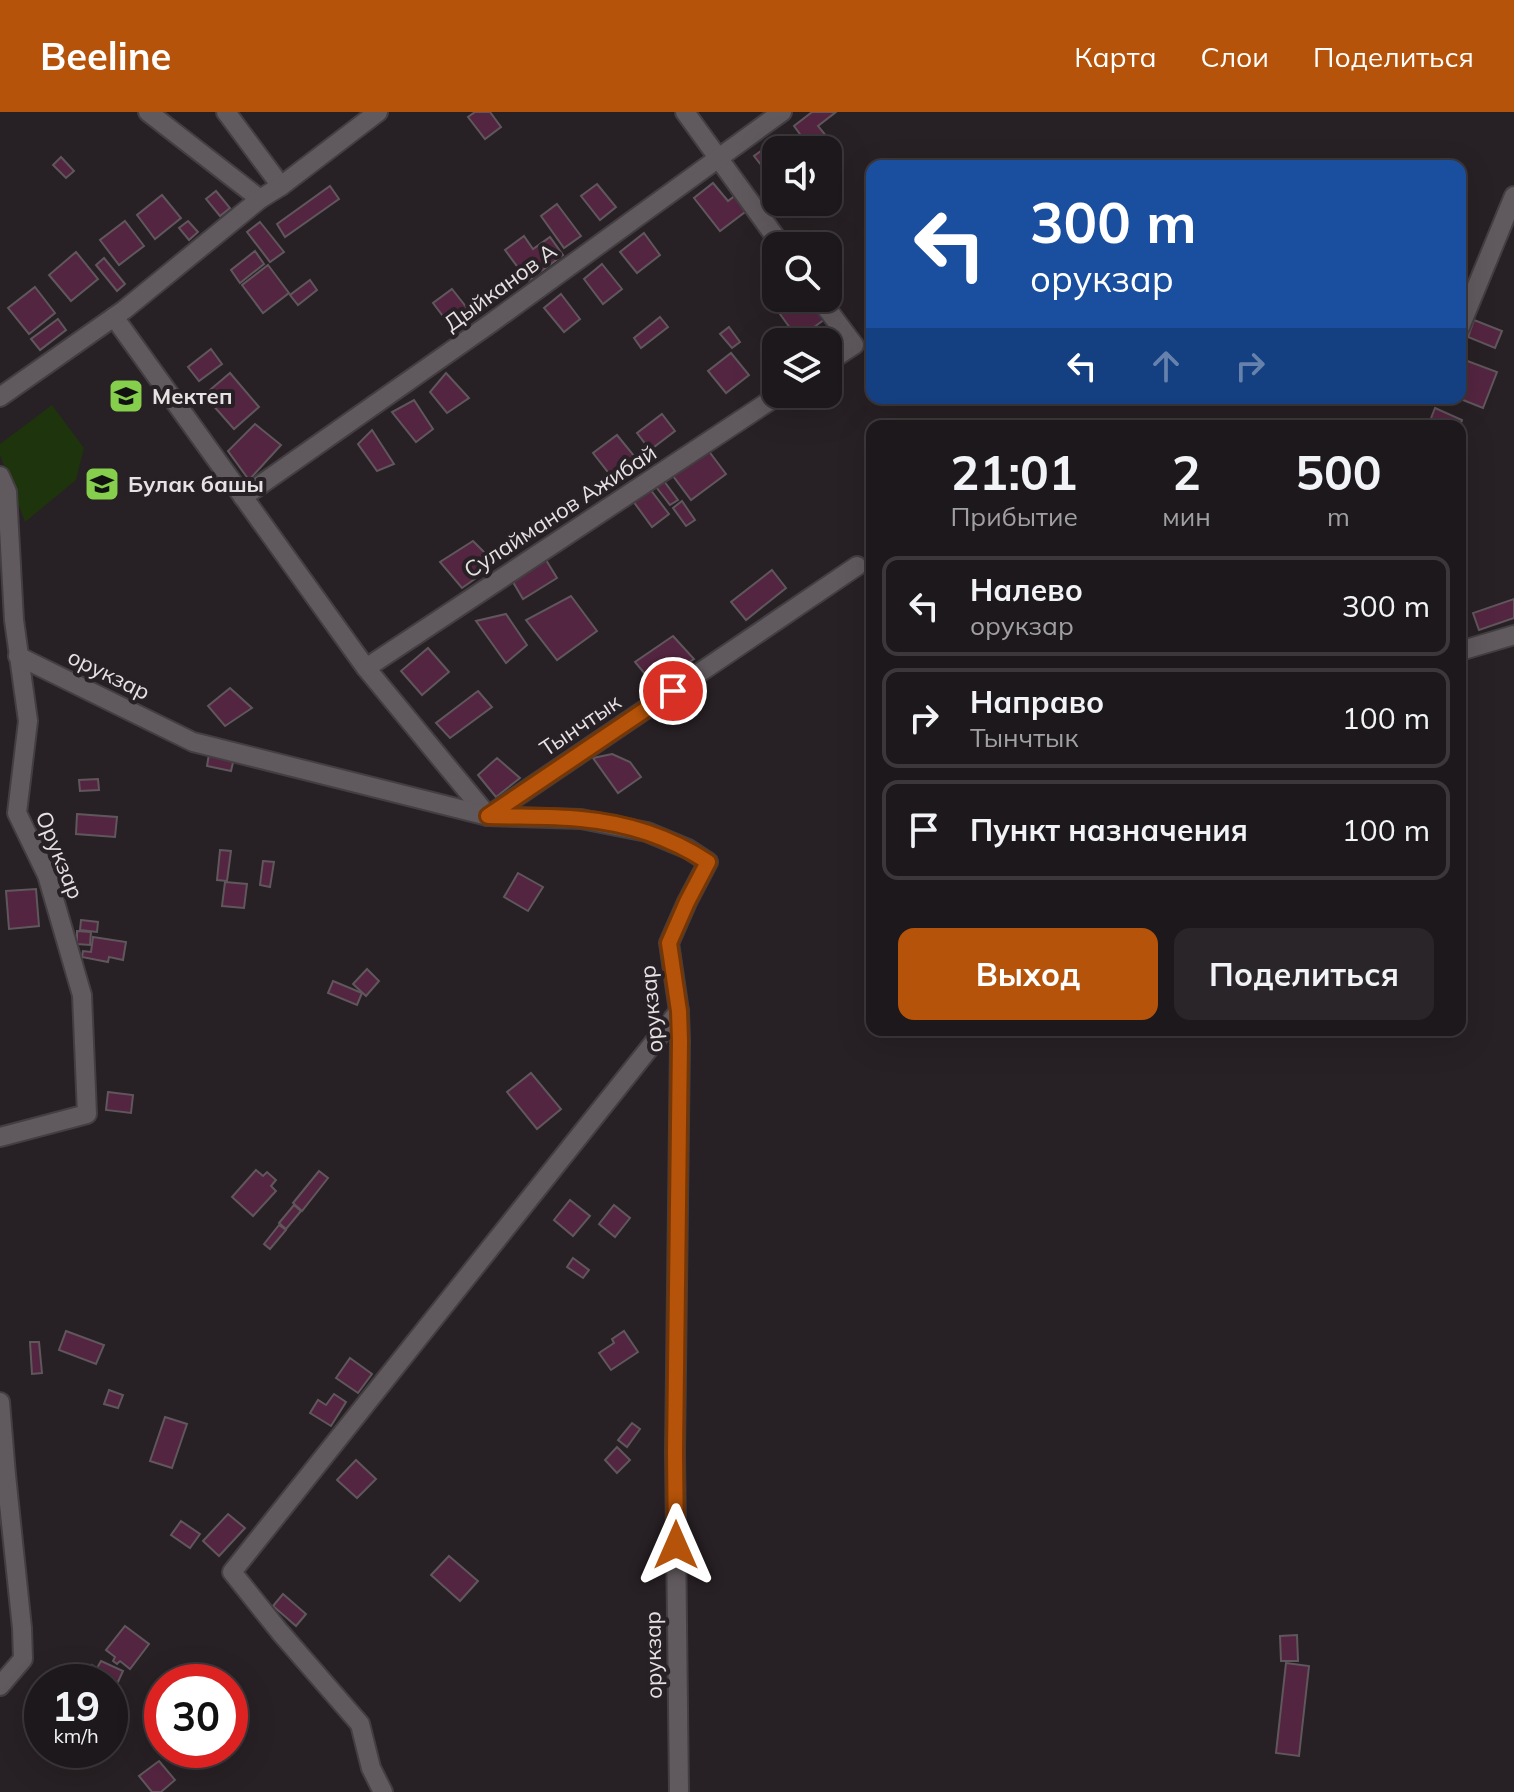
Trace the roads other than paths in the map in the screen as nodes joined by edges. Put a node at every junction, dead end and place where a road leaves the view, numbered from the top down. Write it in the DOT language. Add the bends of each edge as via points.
graph roads {
  1 [pos="148,112"];
  2 [pos="226,112"];
  3 [pos="378,112"];
  4 [pos="685,112"];
  5 [pos="782,112"];
  6 [pos="718,158"];
  7 [pos="281,186"];
  8 [pos="1514,196"];
  9 [pos="260,199"];
  10 [pos="772,232"];
  11 [pos="1466,312"];
  12 [pos="114,317"];
  13 [pos="842,329"];
  14 [pos="842,353"];
  15 [pos="0,397"];
  16 [pos="762,406"];
  17 [pos="0,476"];
  18 [pos="243,497"];
  19 [pos="857,566"];
  20 [pos="1514,635"];
  21 [pos="1466,649"];
  22 [pos="18,656"];
  23 [pos="366,668"];
  24 [pos="488,816"];
  25 [pos="679,1011"];
  26 [pos="0,1137"];
  27 [pos="0,1402"];
  28 [pos="0,1686"];
  29 [pos="383,1792"];
  30 [pos="679,1792"];
  1 -- 9 [label="street"];
  2 -- 7 [label="street"];
  3 -- 7 [label="street"];
  4 -- 6 [label="street"];
  5 -- 6 [label="street, Дыйканов А"];
  6 -- 10 [label="street"];
  6 -- 18 [label="street, Дыйканов А"];
  7 -- 9 [label="street"];
  8 -- 11 [label="street"];
  9 -- 12 [label="street"];
  12 -- 15 [label="street"];
  12 -- 18 [label="street"];
  13 -- 14 [label="street" via="854,345"];
  16 -- 23 [label="street, Сулайманов Ажибай"];
  17 -- 22 [label="street, Орукзар" via="7,492"];
  18 -- 23 [label="street"];
  19 -- 24 [label="street, Тынчтык"];
  20 -- 21 [label="street"];
  22 -- 24 [label="street, орукзар" via="193,742"];
  22 -- 26 [label="street, Орукзар" via="28,721 17,813 47,875 82,995 87,1114"];
  23 -- 24 [label="street"];
  24 -- 25 [label="street, орукзар" via="581,819 634,829 708,862 669,943"];
  25 -- 29 [label="street" via="232,1572 360,1724"];
  25 -- 30 [label="street, орукзар"];
  27 -- 28 [label="street" via="23,1659"];
}
